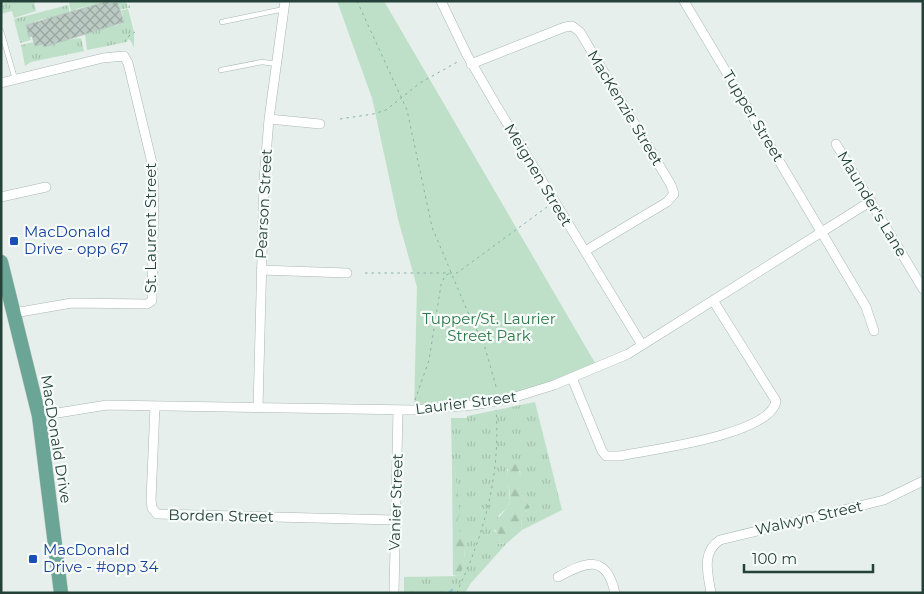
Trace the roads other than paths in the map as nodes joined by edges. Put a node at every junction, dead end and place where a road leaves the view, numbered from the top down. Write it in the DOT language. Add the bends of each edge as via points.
graph roads {
  1 [pos="441,1"];
  2 [pos="684,1"];
  3 [pos="284,5"];
  4 [pos="222,22"];
  5 [pos="1,31"];
  6 [pos="277,64"];
  7 [pos="472,64"];
  8 [pos="222,70"];
  9 [pos="15,79"];
  10 [pos="1,83"];
  11 [pos="269,119"];
  12 [pos="320,124"];
  13 [pos="836,144"];
  14 [pos="46,187"];
  15 [pos="1,197"];
  16 [pos="871,201"];
  17 [pos="822,231"];
  18 [pos="585,251"];
  19 [pos="1,262"];
  20 [pos="262,270"];
  21 [pos="347,272"];
  22 [pos="923,289"];
  23 [pos="714,302"];
  24 [pos="14,313"];
  25 [pos="874,331"];
  26 [pos="642,345"];
  27 [pos="572,378"];
  28 [pos="154,406"];
  29 [pos="258,408"];
  30 [pos="398,410"];
  31 [pos="39,416"];
  32 [pos="923,481"];
  33 [pos="396,520"];
  34 [pos="558,577"];
  35 [pos="61,593"];
  36 [pos="394,593"];
  37 [pos="615,593"];
  38 [pos="711,593"];
  1 -- 7 [label="street, Meignen Street"];
  2 -- 17 [label="street, Tupper Street"];
  3 -- 4 [label="lane"];
  3 -- 6 [label="street, Pearson Street"];
  5 -- 9 [label="lane"];
  6 -- 8 [label="lane" via="262,62"];
  6 -- 11 [label="street, Pearson Street"];
  7 -- 18 [label="street, Meignen Street"];
  7 -- 18 [label="street, MacKenzie Street" via="565,28 572,26 580,32 674,194 667,202"];
  9 -- 10 [label="street, St. Laurent Street"];
  9 -- 24 [label="street, St. Laurent Street" via="124,56 146,134 154,190 152,301 142,304 72,302"];
  11 -- 12 [label="street"];
  11 -- 20 [label="street, Pearson Street"];
  13 -- 16 [label="street, Maunder's Lane"];
  14 -- 15 [label="street"];
  16 -- 17 [label="street, Laurier Street"];
  16 -- 22 [label="street, Maunder's Lane"];
  17 -- 23 [label="street, Laurier Street"];
  17 -- 25 [label="street, Tupper Street" via="866,307"];
  18 -- 26 [label="street, Meignen Street"];
  19 -- 24 [label="main road, MacDonald Drive"];
  20 -- 21 [label="street"];
  20 -- 29 [label="street, Pearson Street"];
  23 -- 26 [label="street, Laurier Street"];
  23 -- 27 [label="street" via="776,400 772,411 740,429 713,439 606,456"];
  24 -- 31 [label="main road, MacDonald Drive"];
  26 -- 27 [label="street, Laurier Street"];
  27 -- 30 [label="street, Laurier Street" via="496,402"];
  28 -- 29 [label="street, Laurier Street"];
  28 -- 31 [label="street, Laurier Street" via="89,406"];
  28 -- 33 [label="street, Borden Street" via="151,500 157,514"];
  29 -- 30 [label="street, Laurier Street"];
  30 -- 33 [label="street, Vanier Street"];
  31 -- 35 [label="main road, MacDonald Drive"];
  32 -- 38 [label="street, Walwyn Street" via="884,500 720,540 713,544 708,555"];
  33 -- 36 [label="street, Vanier Street"];
  34 -- 37 [label="street" via="580,565 593,563 604,568"];
}
